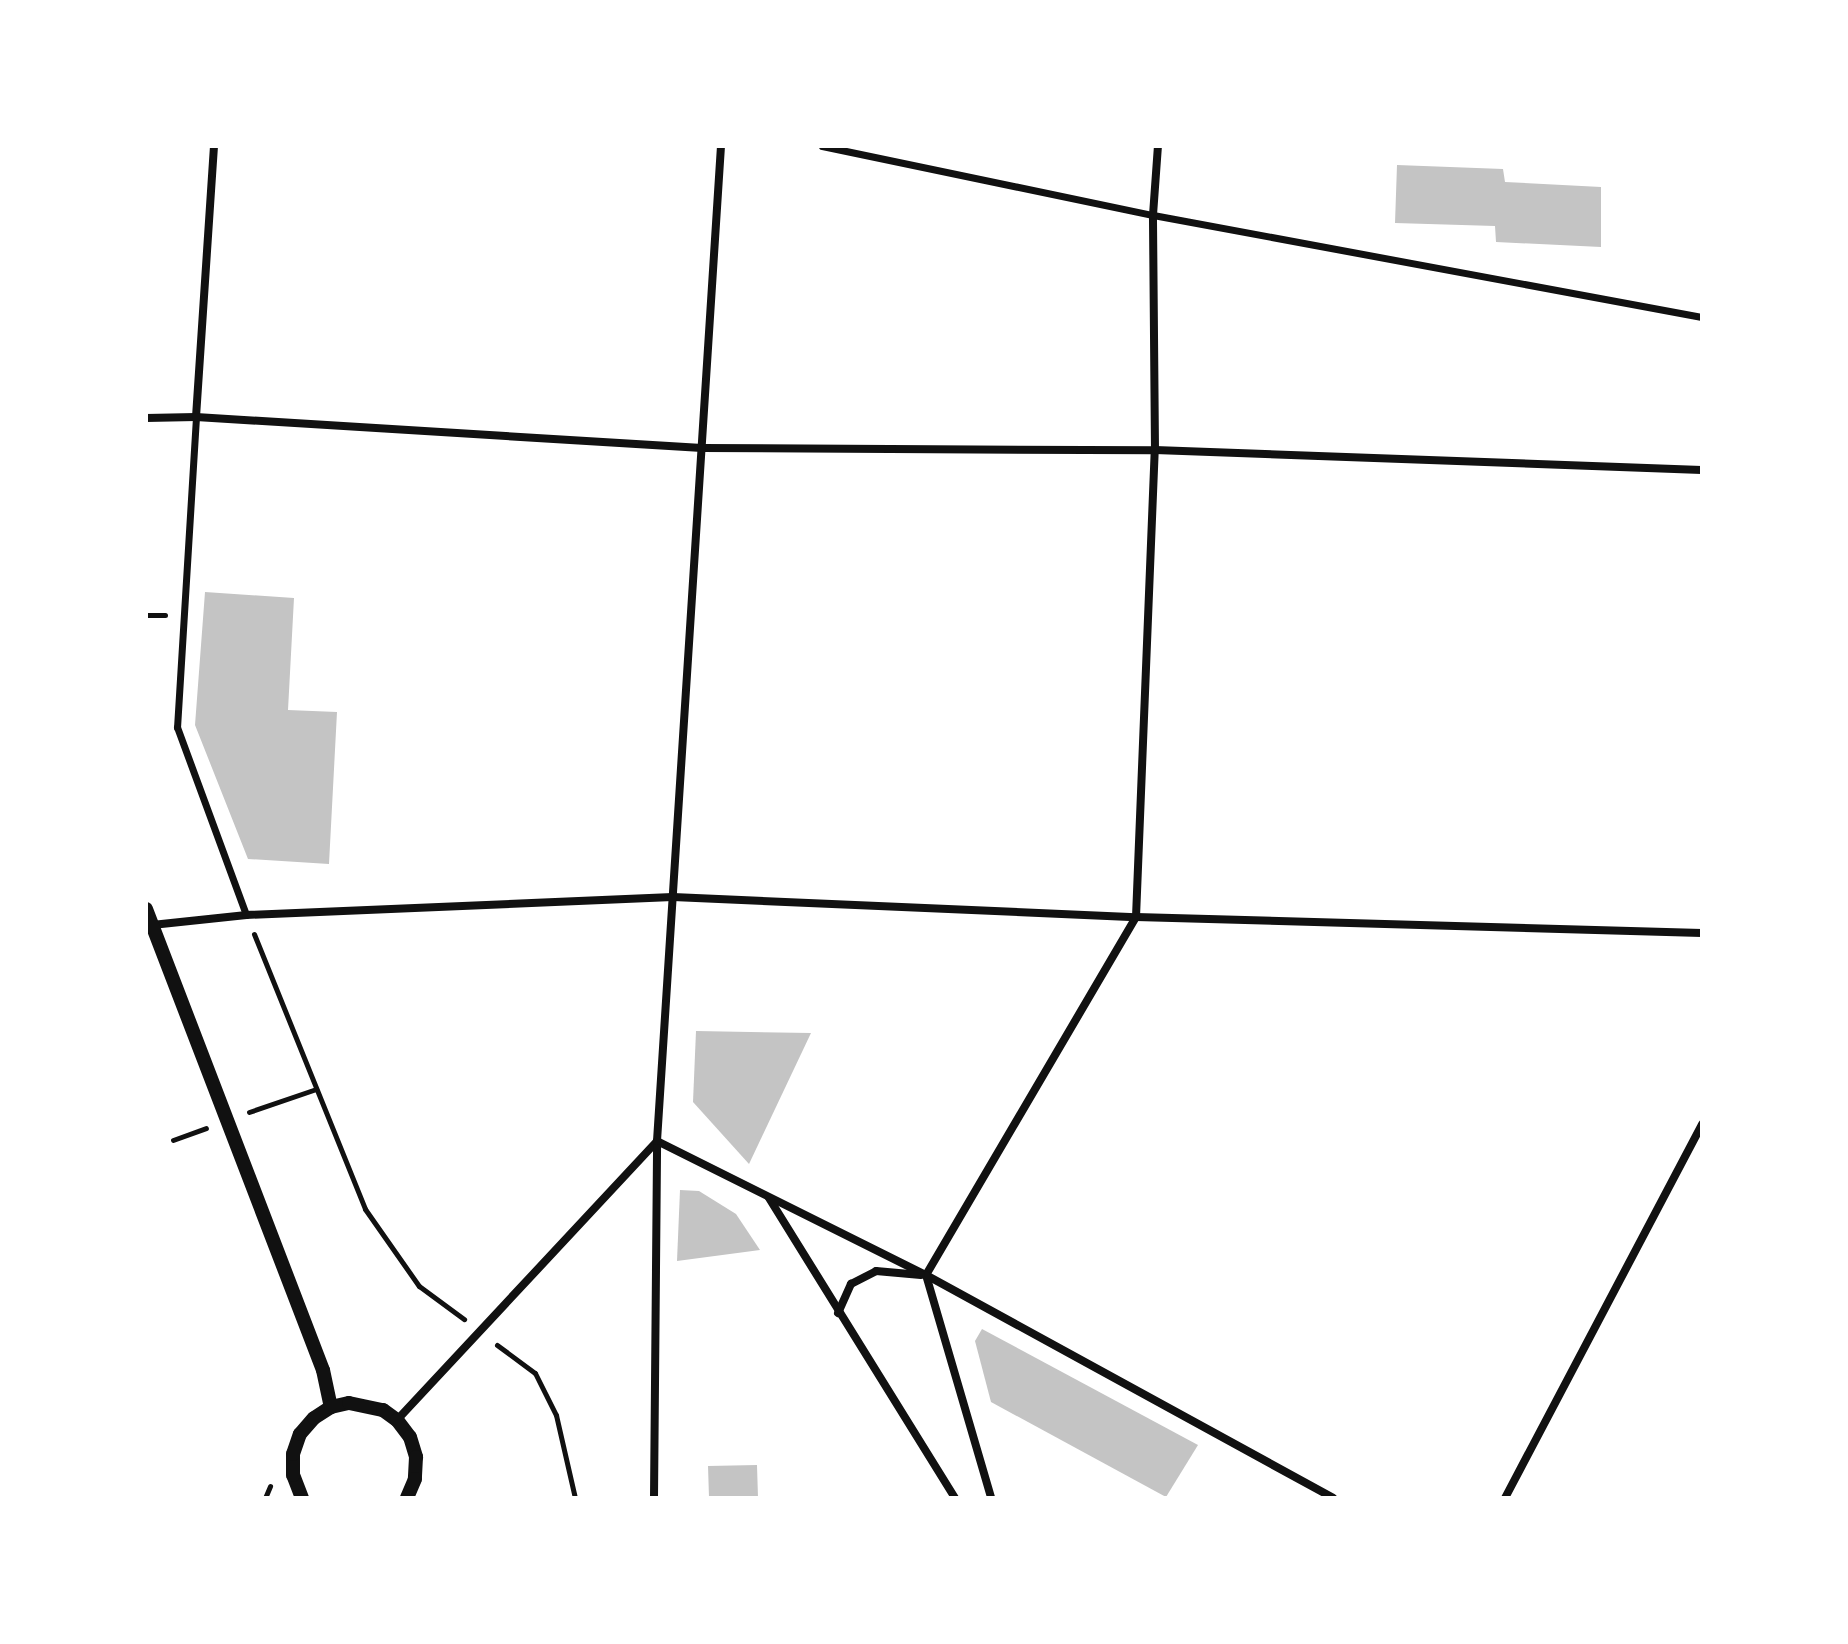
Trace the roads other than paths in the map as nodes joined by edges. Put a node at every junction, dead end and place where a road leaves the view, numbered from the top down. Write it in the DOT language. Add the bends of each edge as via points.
graph roads {
  1 [pos="214,146"];
  2 [pos="721,146"];
  3 [pos="822,146"];
  4 [pos="1158,146"];
  5 [pos="1153,215"];
  6 [pos="1702,317"];
  7 [pos="196,417"];
  8 [pos="146,418"];
  9 [pos="702,448"];
  10 [pos="1155,450"];
  11 [pos="1702,470"];
  12 [pos="673,897"];
  13 [pos="146,909"];
  14 [pos="246,915"];
  15 [pos="1136,917"];
  16 [pos="152,925"];
  17 [pos="1702,933"];
  18 [pos="1702,1124"];
  19 [pos="657,1141"];
  20 [pos="769,1198"];
  21 [pos="926,1275"];
  22 [pos="838,1313"];
  23 [pos="331,1407"];
  24 [pos="397,1420"];
  25 [pos="302,1498"];
  26 [pos="407,1498"];
  27 [pos="654,1498"];
  28 [pos="955,1498"];
  29 [pos="991,1498"];
  30 [pos="1333,1498"];
  31 [pos="1505,1498"];
  1 -- 7 [label="street"];
  2 -- 9 [label="street"];
  3 -- 5 [label="street"];
  4 -- 5 [label="street"];
  5 -- 6 [label="street"];
  5 -- 10 [label="street"];
  7 -- 8 [label="street"];
  7 -- 9 [label="street"];
  7 -- 14 [label="street" via="177,727"];
  9 -- 10 [label="street"];
  9 -- 12 [label="street"];
  10 -- 11 [label="street"];
  10 -- 15 [label="street"];
  12 -- 14 [label="street"];
  12 -- 15 [label="street"];
  12 -- 19 [label="street"];
  13 -- 16 [label="street"];
  14 -- 16 [label="street"];
  15 -- 17 [label="street"];
  15 -- 21 [label="street"];
  16 -- 23 [label="street" via="323,1370"];
  18 -- 31 [label="street"];
  19 -- 20 [label="street"];
  19 -- 24 [label="street"];
  19 -- 27 [label="street"];
  20 -- 21 [label="street"];
  20 -- 22 [label="street"];
  21 -- 22 [label="street" via="876,1271 851,1284"];
  21 -- 29 [label="street"];
  21 -- 30 [label="street"];
  22 -- 28 [label="street"];
  23 -- 24 [label="street" via="366,1404"];
  23 -- 25 [label="street" via="307,1426 293,1454 293,1475"];
  24 -- 26 [label="street" via="416,1457"];
}
